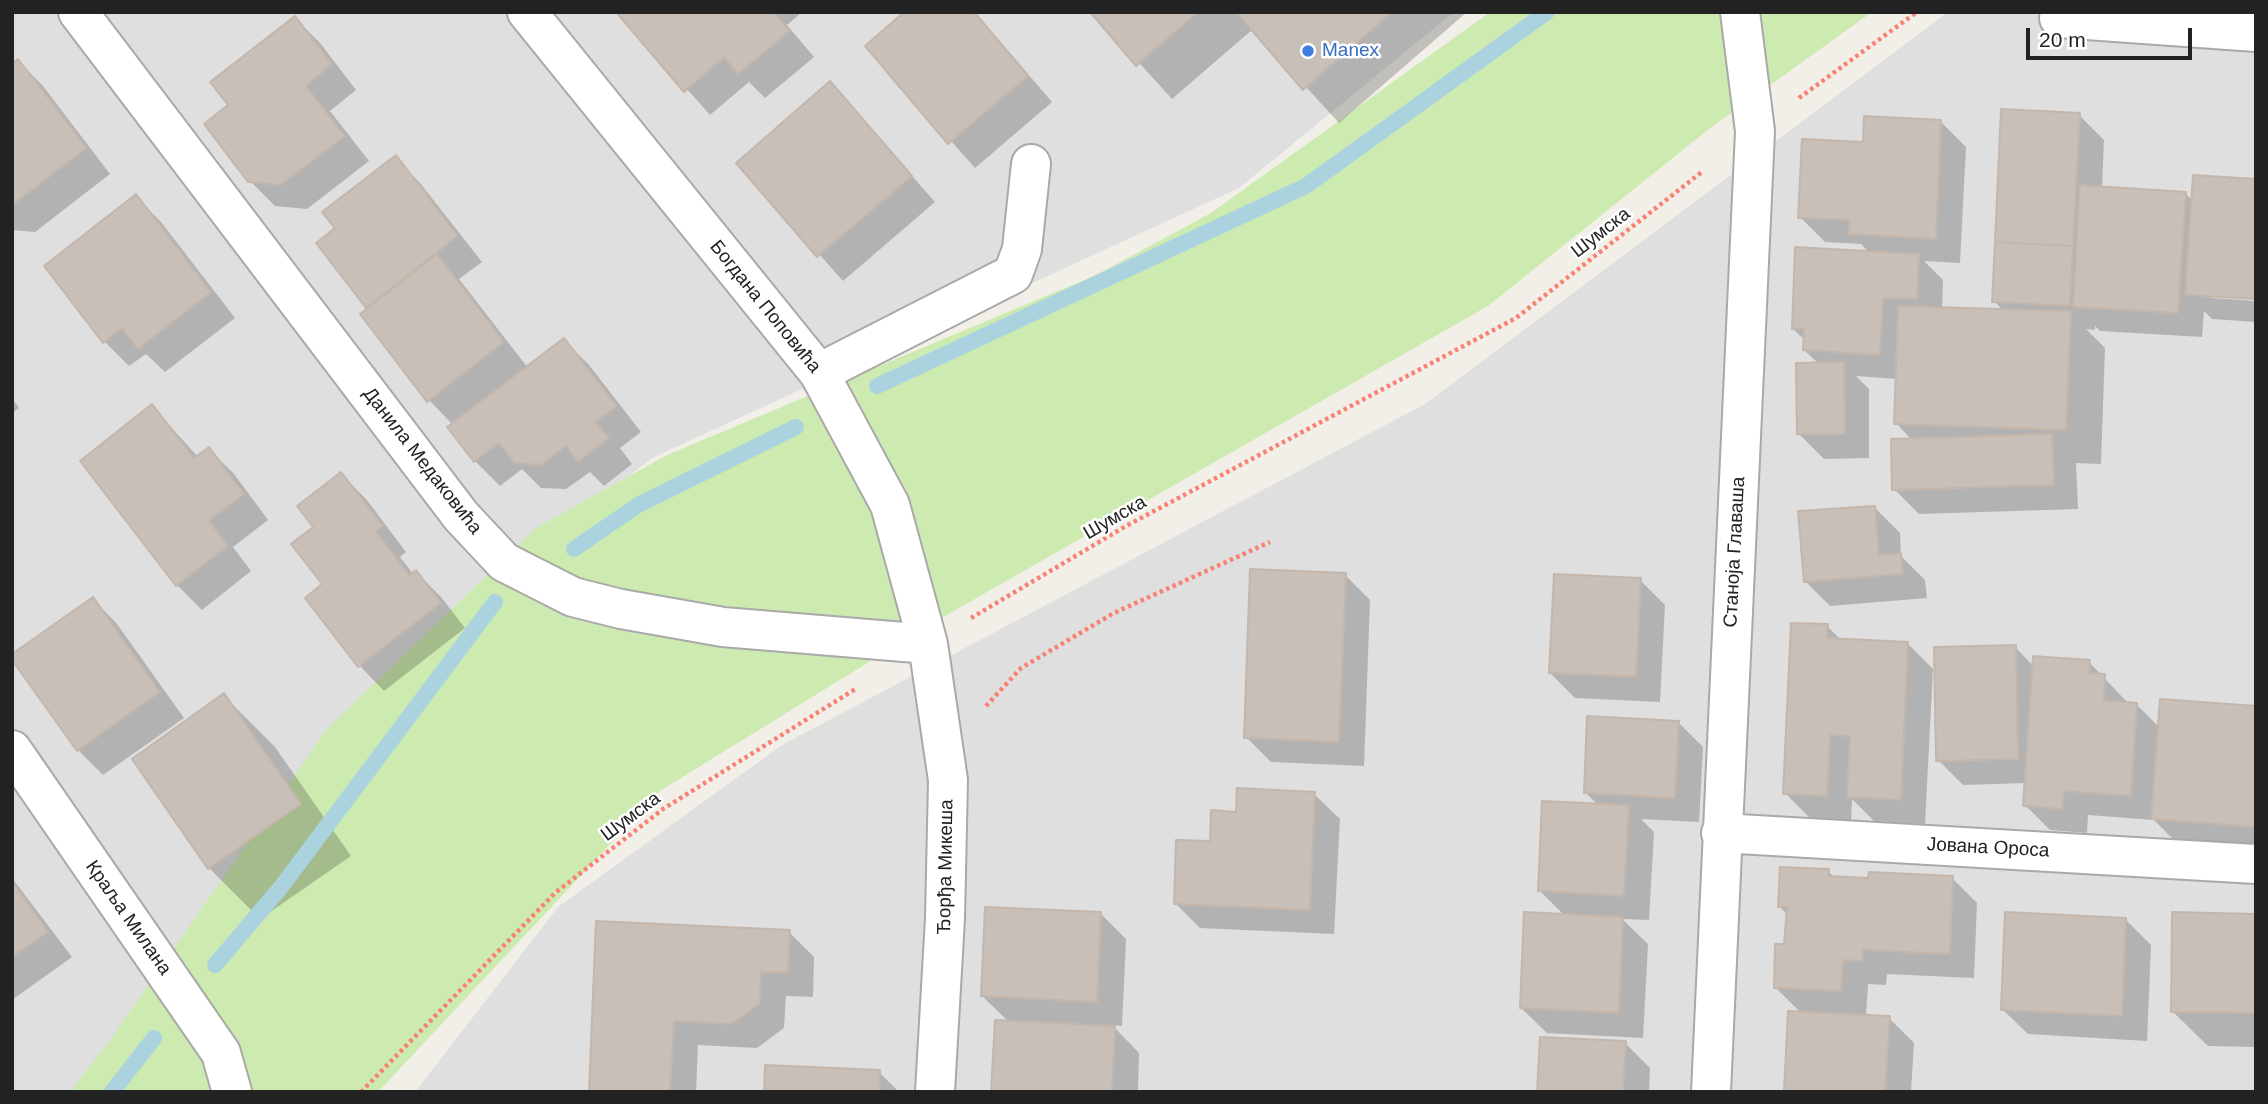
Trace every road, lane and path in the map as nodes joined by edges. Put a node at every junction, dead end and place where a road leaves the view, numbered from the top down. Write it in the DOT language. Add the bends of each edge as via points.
graph roads {
  1 [pos="78,12"];
  2 [pos="527,12"];
  3 [pos="1740,12"];
  4 [pos="1917,12"];
  5 [pos="2059,18"];
  6 [pos="2256,32"];
  7 [pos="1755,131"];
  8 [pos="1031,164"];
  9 [pos="819,373"];
  10 [pos="1270,542"];
  11 [pos="928,643"];
  12 [pos="859,687"];
  13 [pos="984,708"];
  14 [pos="12,750"];
  15 [pos="1721,833"];
  16 [pos="2256,864"];
  17 [pos="232,1092"];
  18 [pos="361,1092"];
  19 [pos="935,1092"];
  20 [pos="1711,1092"];
  1 -- 11 [label="street, Данила Медаковића" via="461,516 504,562 573,597 621,609 723,627"];
  2 -- 9 [label="street, Богдана Поповића"];
  3 -- 7 [label="street, Станоја Главаша"];
  4 -- 7 [label="path, Шумска"];
  5 -- 6 [label="street"];
  7 -- 11 [label="path, Шумска" via="1516,318 1126,526"];
  7 -- 15 [label="street, Станоја Главаша"];
  8 -- 9 [label="street" via="1022,249 1013,274"];
  9 -- 11 [label="street, Богдана Поповића" via="890,505"];
  10 -- 13 [label="path" via="1114,613 1021,668"];
  11 -- 19 [label="street, Ђорђа Микеша" via="948,780"];
  12 -- 18 [label="path, Шумска" via="663,809 555,893"];
  14 -- 17 [label="street, Краља Милана" via="221,1053"];
  15 -- 16 [label="street, Јована Ороса"];
  15 -- 20 [label="street, Станоја Главаша"];
}
